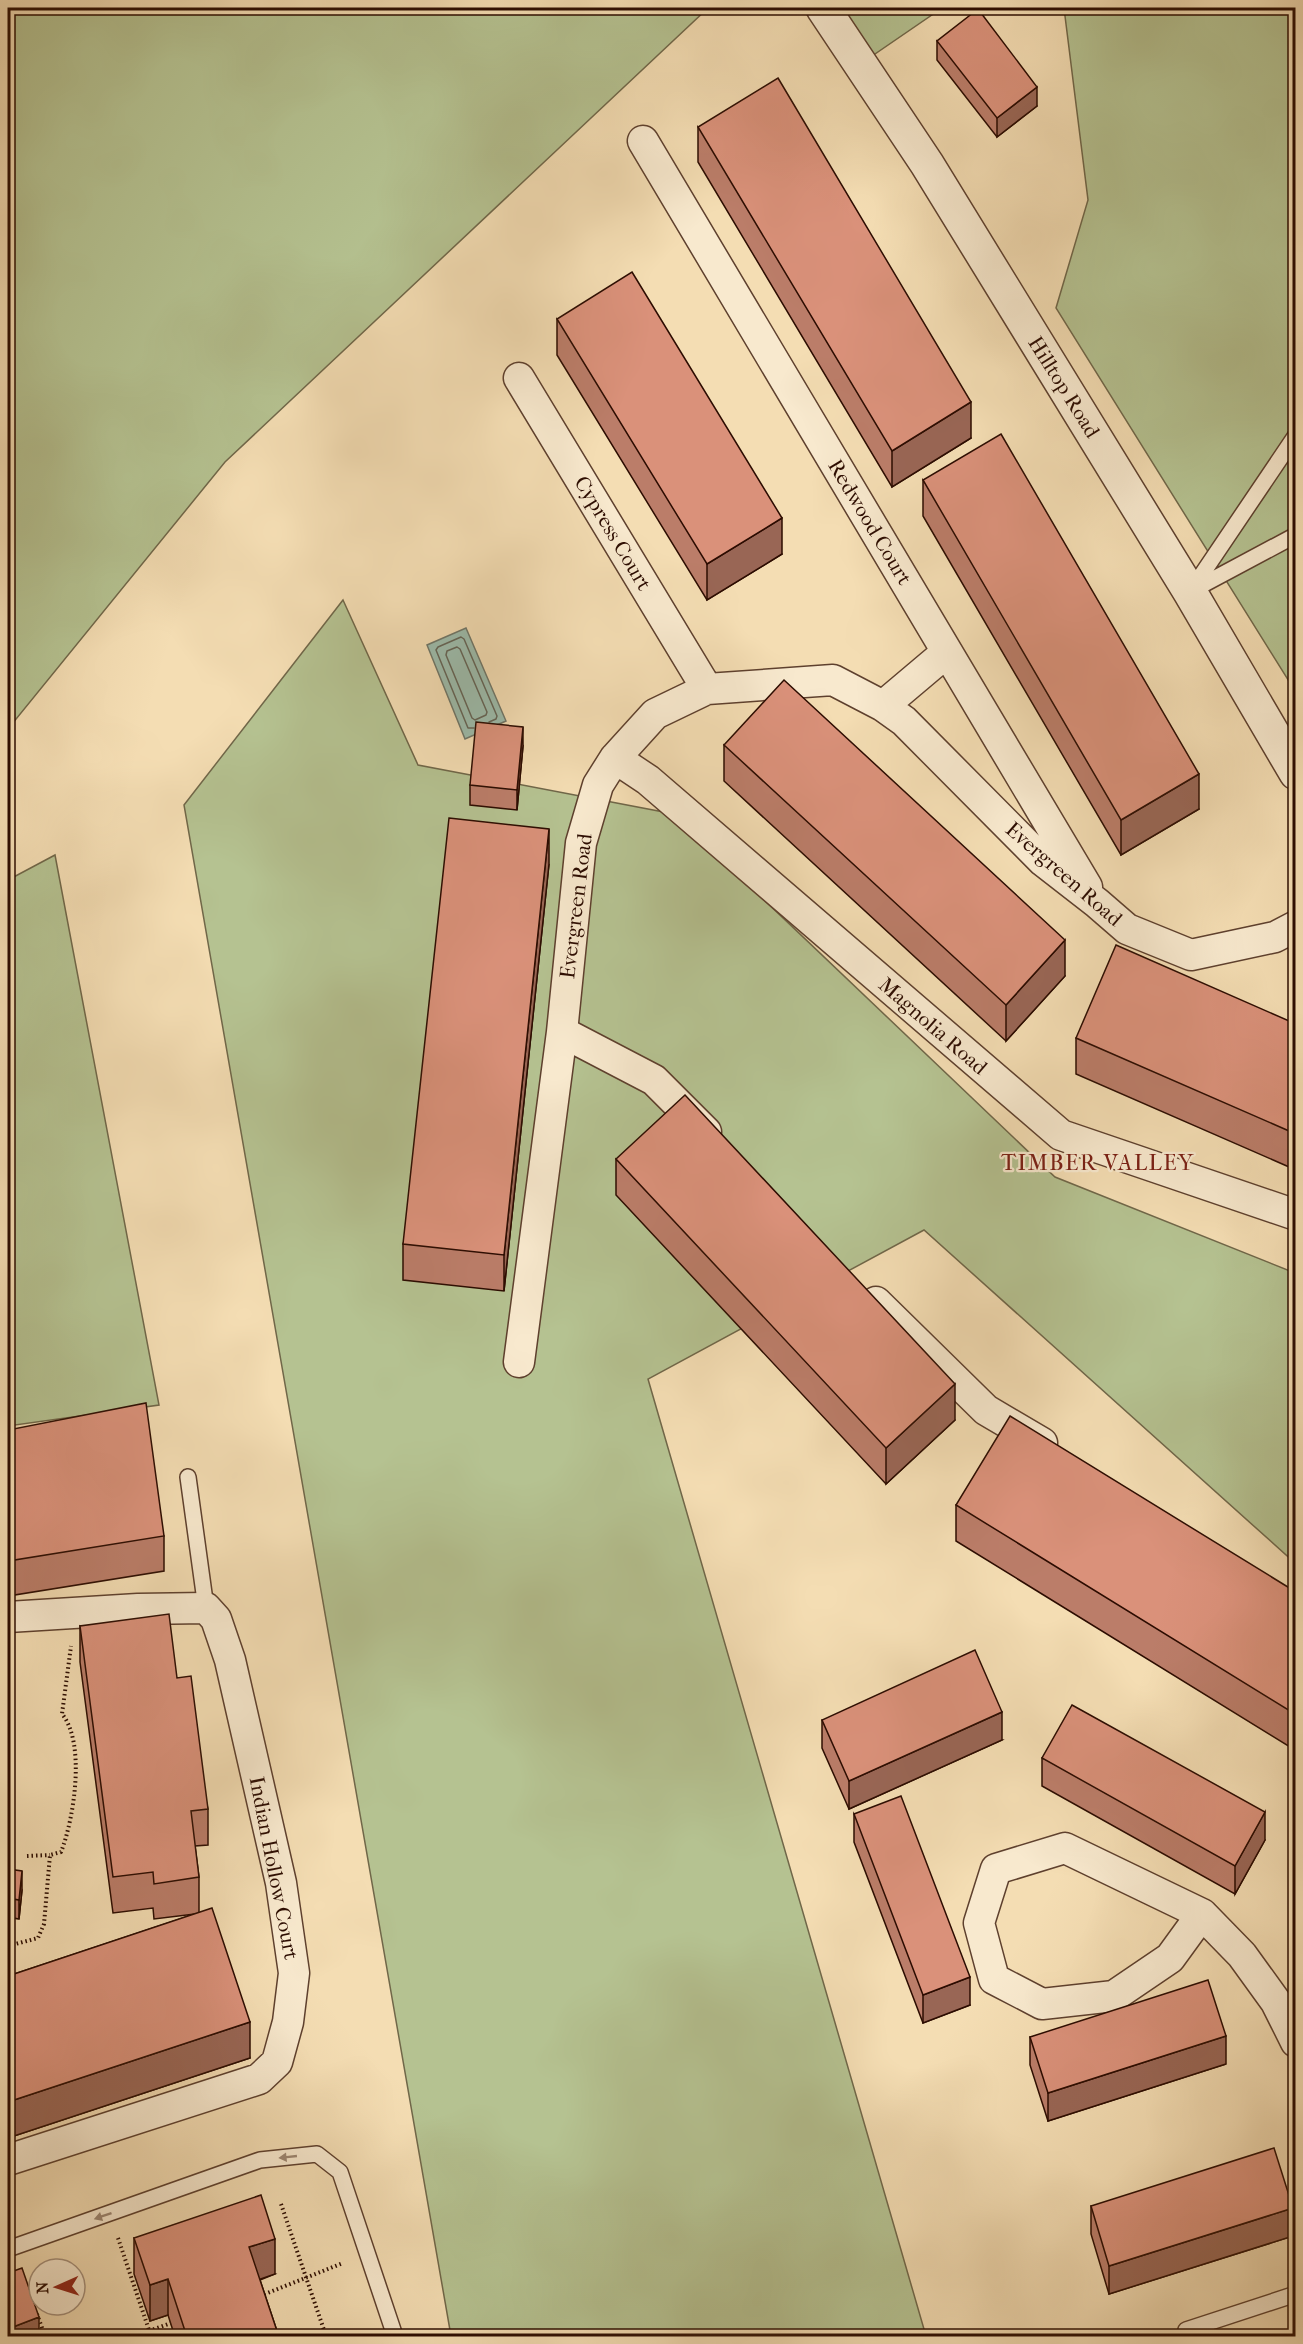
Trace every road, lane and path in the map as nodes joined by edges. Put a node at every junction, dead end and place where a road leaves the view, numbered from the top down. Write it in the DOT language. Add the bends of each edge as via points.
graph roads {
  1 [pos="823,8"];
  2 [pos="643,141"];
  3 [pos="519,378"];
  4 [pos="1296,435"];
  5 [pos="1296,536"];
  6 [pos="1190,592"];
  7 [pos="947,652"];
  8 [pos="707,689"];
  9 [pos="883,706"];
  10 [pos="615,758"];
  11 [pos="1296,773"];
  12 [pos="1097,903"];
  13 [pos="1296,926"];
  14 [pos="562,1032"];
  15 [pos="729,1155"];
  16 [pos="1296,1215"];
  17 [pos="855,1282"];
  18 [pos="519,1362"];
  19 [pos="1067,1458"];
  20 [pos="188,1477"];
  21 [pos="206,1608"];
  22 [pos="75,1613"];
  23 [pos="8,1617"];
  24 [pos="50,1855"];
  25 [pos="27,1856"];
  26 [pos="1202,1914"];
  27 [pos="8,1946"];
  28 [pos="1296,2042"];
  29 [pos="8,2160"];
  30 [pos="281,2204"];
  31 [pos="110,2214"];
  32 [pos="8,2249"];
  33 [pos="367,2254"];
  34 [pos="306,2277"];
  35 [pos="1296,2294"];
  36 [pos="254,2298"];
  37 [pos="38,2317"];
  38 [pos="171,2323"];
  39 [pos="1186,2330"];
  40 [pos="150,2334"];
  41 [pos="45,2337"];
  42 [pos="326,2337"];
  43 [pos="395,2337"];
  1 -- 6 [label="street, Hilltop Road" via="927,164"];
  2 -- 7 [label="street, Redwood Court"];
  3 -- 8 [label="street, Cypress Court"];
  4 -- 6 [label="lane"];
  5 -- 6 [label="lane"];
  6 -- 11 [label="street, Hilltop Road"];
  7 -- 9 [label="street"];
  7 -- 12 [label="street, Redwood Court"];
  8 -- 9 [label="street, Evergreen Road" via="833,680"];
  8 -- 10 [label="street, Evergreen Road" via="655,714"];
  9 -- 12 [label="street, Evergreen Road" via="904,721 1043,861"];
  10 -- 14 [label="street, Evergreen Road" via="598,785 581,843"];
  10 -- 16 [label="street, Magnolia Road" via="648,780 1061,1135"];
  12 -- 13 [label="street, Evergreen Road" via="1127,929 1191,955 1275,937"];
  14 -- 15 [label="street" via="654,1080"];
  14 -- 18 [label="street, Evergreen Road"];
  17 -- 19 [label="street" via="986,1410"];
  20 -- 21 [label="lane, Indian Hollow Court"];
  21 -- 22 [label="street"];
  21 -- 29 [label="street, Indian Hollow Court" via="216,1619 230,1660 281,1883 294,1973 288,2022 277,2062 259,2079"];
  22 -- 23 [label="street"];
  22 -- 24 [label="path" via="63,1714 75,1739 77,1760 67,1837 61,1852"];
  24 -- 25 [label="path"];
  24 -- 27 [label="path" via="44,1924 38,1938"];
  26 -- 26 [label="street" via="1065,1848 996,1869 979,1923 994,1979 1042,2004 1114,1996 1170,1958"];
  26 -- 28 [label="street" via="1242,1955 1276,2002"];
  30 -- 34 [label="path"];
  31 -- 32 [label="lane, one-way"];
  33 -- 31 [label="lane, one-way" via="340,2172 317,2154 260,2160"];
  31 -- 40 [label="path"];
  33 -- 34 [label="path"];
  33 -- 43 [label="lane"];
  34 -- 36 [label="path"];
  34 -- 42 [label="path"];
  35 -- 39 [label="lane"];
  37 -- 41 [label="path"];
  38 -- 40 [label="path"];
}
